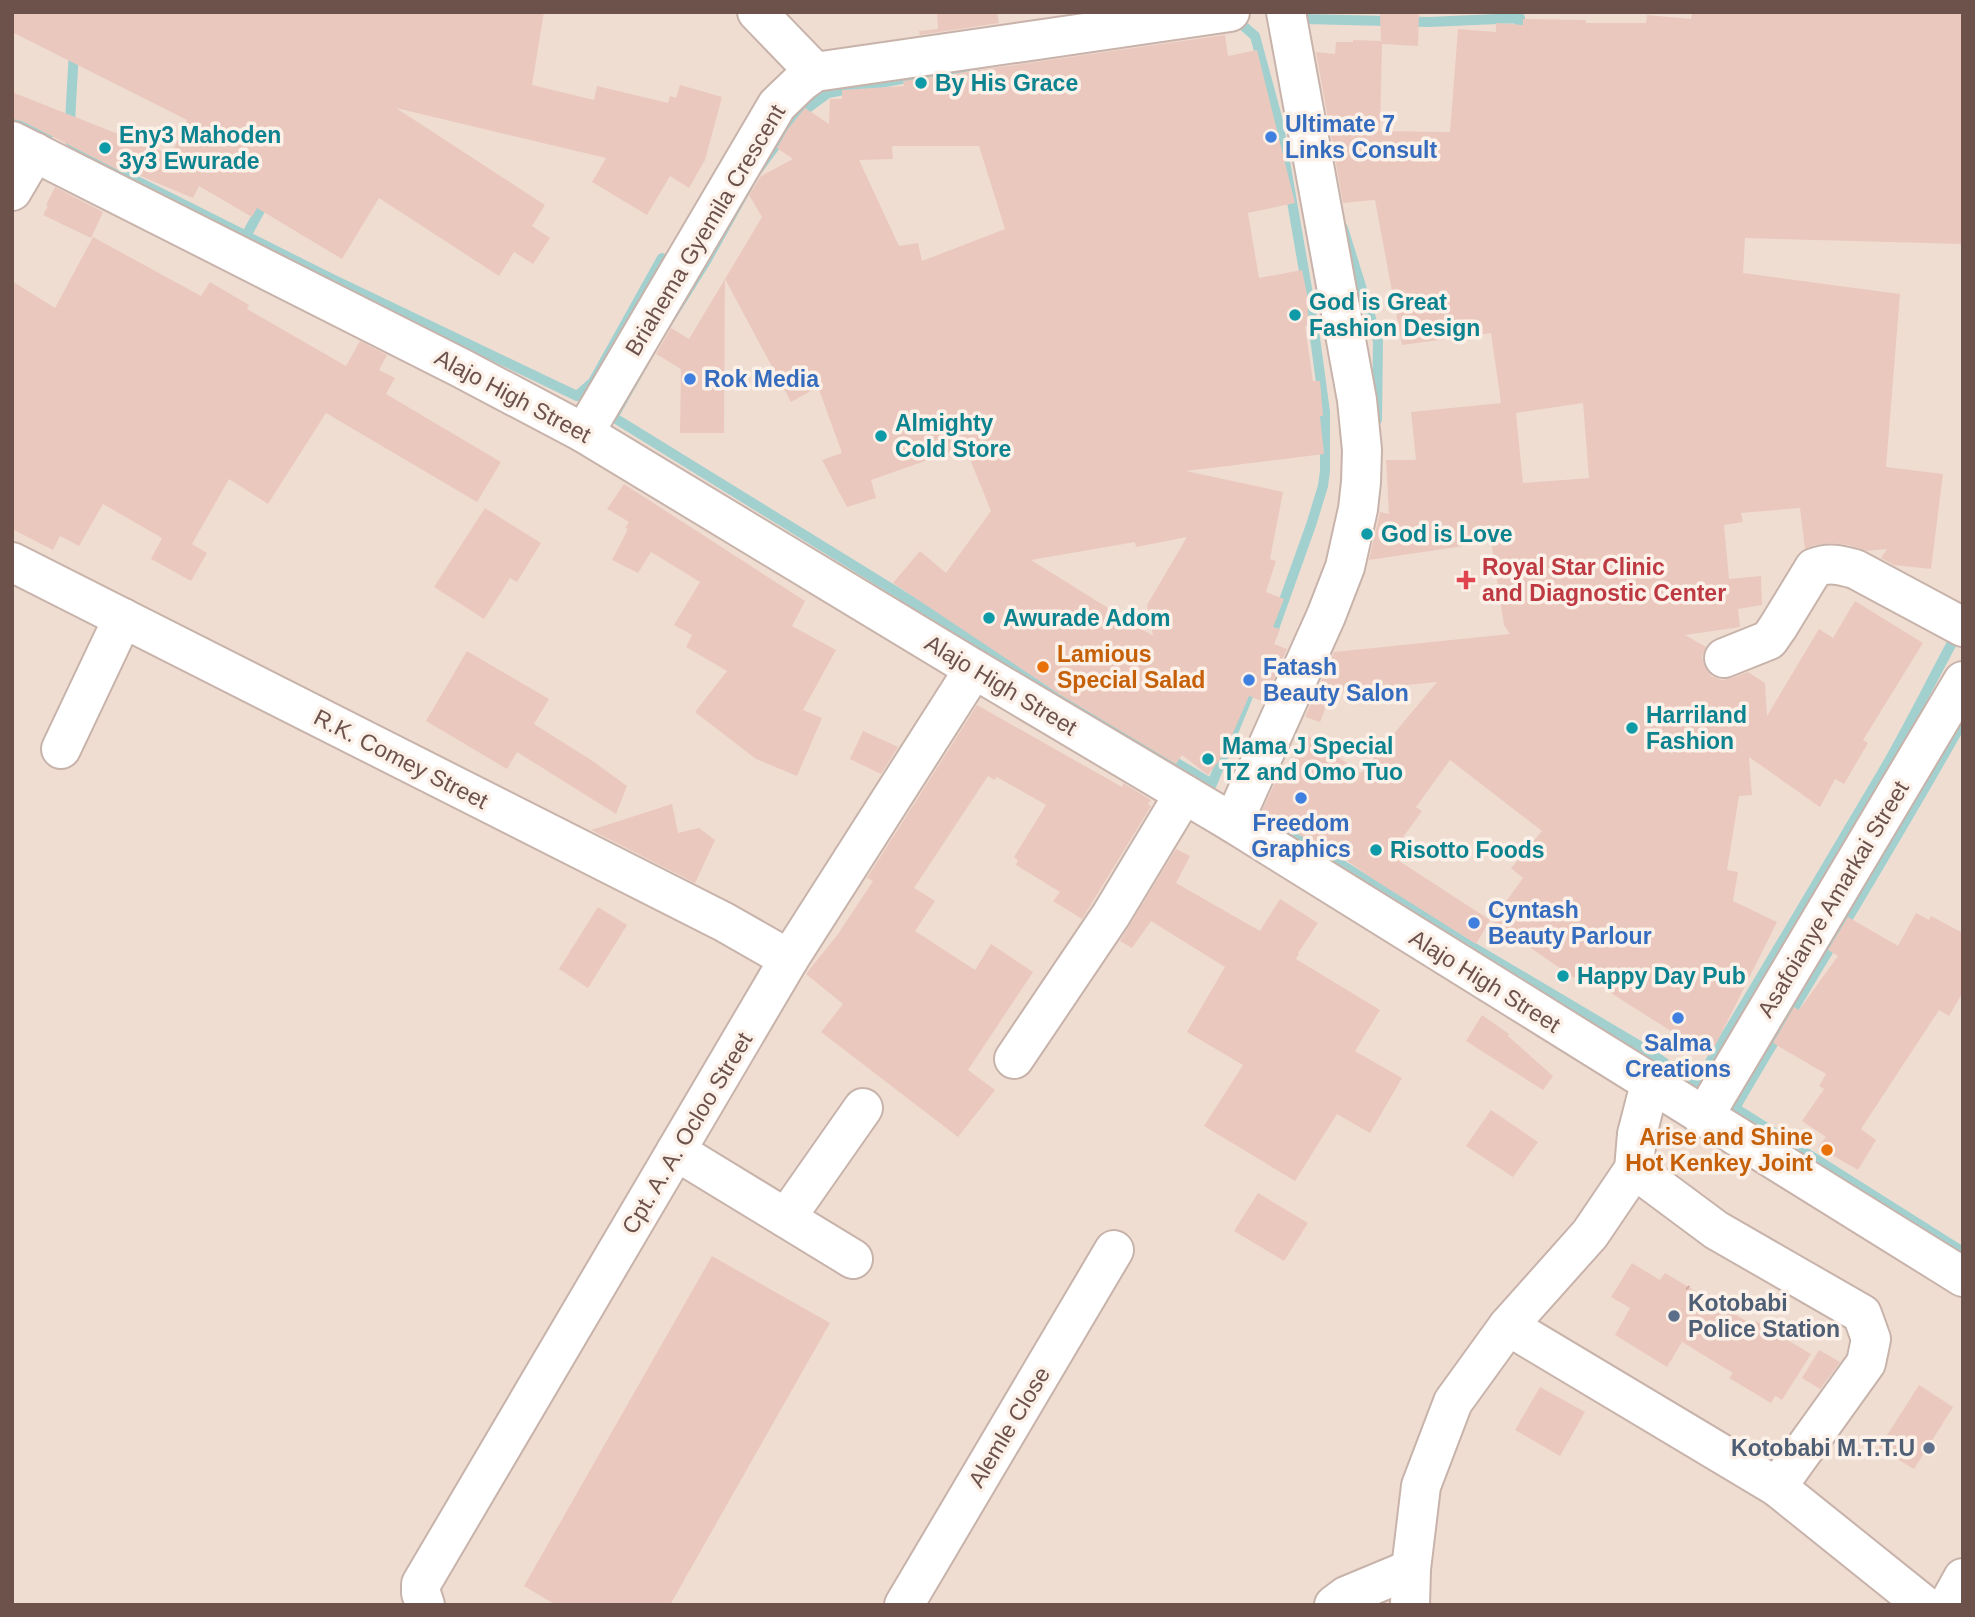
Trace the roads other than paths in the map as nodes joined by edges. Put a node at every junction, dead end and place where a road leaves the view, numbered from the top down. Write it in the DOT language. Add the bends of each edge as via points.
graph roads {
  1 [pos="757,12"];
  2 [pos="1230,12"];
  3 [pos="1286,12"];
  4 [pos="815,72"];
  5 [pos="24,147"];
  6 [pos="12,191"];
  7 [pos="583,432"];
  8 [pos="12,562"];
  9 [pos="123,618"];
  10 [pos="1963,627"];
  11 [pos="1724,658"];
  12 [pos="974,669"];
  13 [pos="1963,681"];
  14 [pos="61,749"];
  15 [pos="1184,794"];
  16 [pos="1233,823"];
  17 [pos="789,959"];
  18 [pos="1014,1059"];
  19 [pos="1650,1084"];
  20 [pos="863,1108"];
  21 [pos="1703,1118"];
  22 [pos="676,1151"];
  23 [pos="1634,1168"];
  24 [pos="786,1217"];
  25 [pos="1114,1250"];
  26 [pos="853,1259"];
  27 [pos="1963,1277"];
  28 [pos="1508,1326"];
  29 [pos="1777,1487"];
  30 [pos="1410,1587"];
  31 [pos="425,1605"];
  32 [pos="904,1605"];
  33 [pos="1334,1605"];
  34 [pos="1924,1605"];
  1 -- 4 [label="street"];
  2 -- 4 [label="street"];
  3 -- 16 [label="street" via="1357,400 1361,482 1345,567"];
  4 -- 7 [label="street, Briahema Gyemila Crescent" via="777,105"];
  5 -- 6 [label="street"];
  5 -- 7 [label="street, Alajo High Street"];
  7 -- 12 [label="street, Alajo High Street"];
  8 -- 9 [label="street, R.K. Comey Street"];
  9 -- 14 [label="street"];
  9 -- 17 [label="street, R.K. Comey Street"];
  10 -- 11 [label="street" via="1855,569 1824,564 1814,568 1769,640"];
  12 -- 15 [label="street, Alajo High Street"];
  12 -- 17 [label="street, Cpt. A. A. Ocloo Street"];
  13 -- 21 [label="street, Asafoianye Amarkai Street"];
  15 -- 16 [label="street, Alajo High Street"];
  15 -- 18 [label="street" via="1111,915"];
  16 -- 19 [label="street, Alajo High Street"];
  17 -- 22 [label="street, Cpt. A. A. Ocloo Street"];
  19 -- 21 [label="street, Alajo High Street"];
  19 -- 23 [label="street"];
  20 -- 24 [label="street"];
  21 -- 27 [label="street, Alajo High Street"];
  22 -- 24 [label="street"];
  22 -- 31 [label="street, Cpt. A. A. Ocloo Street" via="421,1584"];
  23 -- 28 [label="street" via="1590,1234"];
  23 -- 29 [label="street" via="1716,1230 1863,1314 1871,1339 1866,1363"];
  24 -- 26 [label="street"];
  25 -- 32 [label="street, Alemle Close"];
  28 -- 29 [label="street"];
  28 -- 30 [label="street" via="1453,1402 1421,1486"];
  29 -- 34 [label="street"];
  30 -- 33 [label="street" via="1346,1596"];
}
